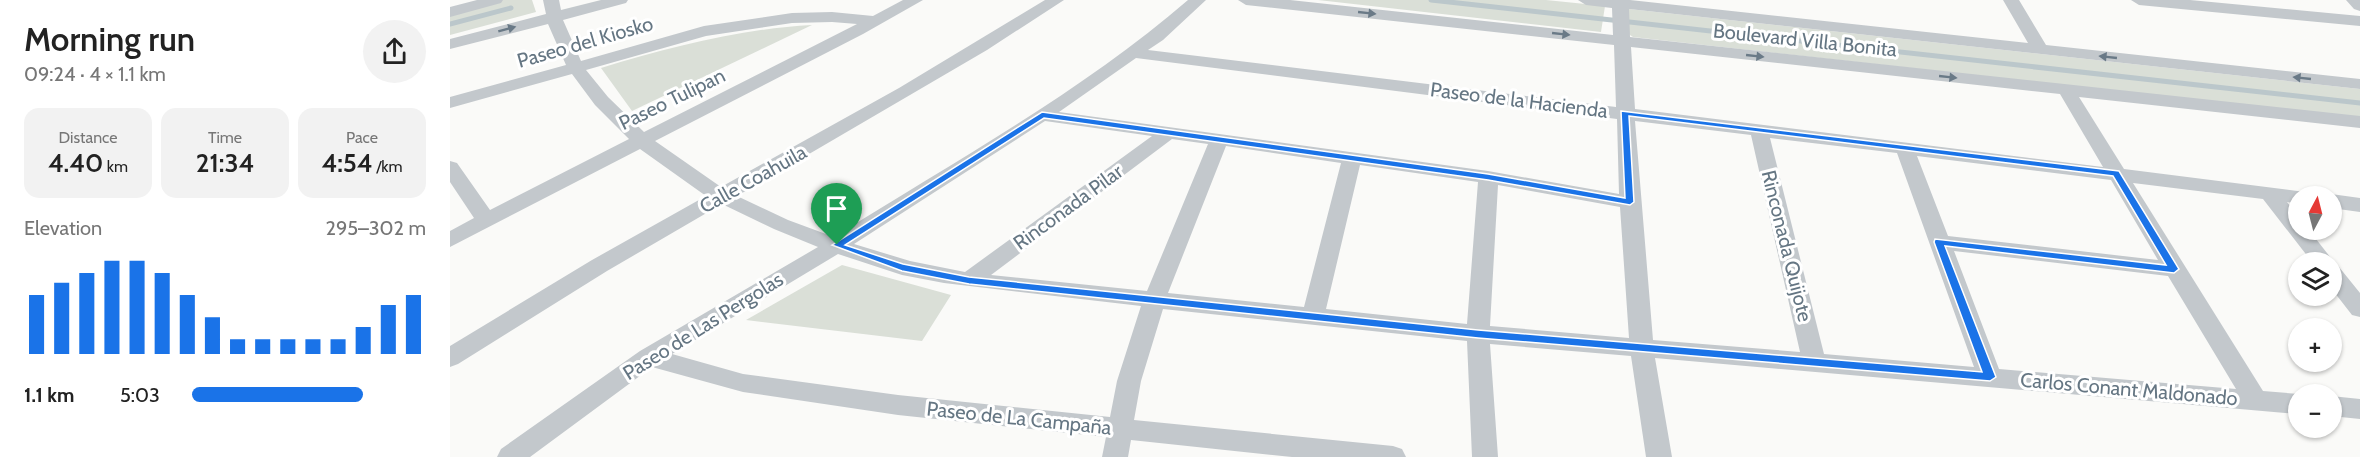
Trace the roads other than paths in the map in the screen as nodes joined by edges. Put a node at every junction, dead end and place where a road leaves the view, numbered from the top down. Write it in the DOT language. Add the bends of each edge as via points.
graph roads {
  1 [pos="495,0"];
  2 [pos="620,0"];
  3 [pos="915,0"];
  4 [pos="1056,0"];
  5 [pos="1198,0"];
  6 [pos="1246,0"];
  7 [pos="1586,0"];
  8 [pos="1738,0"];
  9 [pos="2011,0"];
  10 [pos="2139,0"];
  11 [pos="2354,0"];
  12 [pos="1620,4"];
  13 [pos="2243,5"];
  14 [pos="2360,6"];
  15 [pos="553,9"];
  16 [pos="450,12"];
  17 [pos="1742,18"];
  18 [pos="876,21"];
  19 [pos="2360,21"];
  20 [pos="1621,39"];
  21 [pos="450,44"];
  22 [pos="2041,50"];
  23 [pos="1133,53"];
  24 [pos="574,67"];
  25 [pos="2360,84"];
  26 [pos="2066,90"];
  27 [pos="450,103"];
  28 [pos="1624,113"];
  29 [pos="1042,115"];
  30 [pos="2360,122"];
  31 [pos="1759,130"];
  32 [pos="1168,134"];
  33 [pos="639,140"];
  34 [pos="1219,140"];
  35 [pos="1904,147"];
  36 [pos="1352,158"];
  37 [pos="450,167"];
  38 [pos="2116,173"];
  39 [pos="1488,177"];
  40 [pos="2269,193"];
  41 [pos="2288,196"];
  42 [pos="720,197"];
  43 [pos="1630,202"];
  44 [pos="2342,203"];
  45 [pos="2360,205"];
  46 [pos="486,220"];
  47 [pos="450,240"];
  48 [pos="1939,242"];
  49 [pos="837,245"];
  50 [pos="2315,252"];
  51 [pos="2174,269"];
  52 [pos="969,280"];
  53 [pos="2342,286"];
  54 [pos="1154,301"];
  55 [pos="2360,309"];
  56 [pos="1313,315"];
  57 [pos="1478,334"];
  58 [pos="1642,348"];
  59 [pos="648,357"];
  60 [pos="450,358"];
  61 [pos="1814,362"];
  62 [pos="1990,377"];
  63 [pos="2254,400"];
  64 [pos="2288,403"];
  65 [pos="2342,407"];
  66 [pos="2360,409"];
  67 [pos="1120,428"];
  68 [pos="510,457"];
  69 [pos="1115,457"];
  70 [pos="1393,457"];
  71 [pos="1485,457"];
  72 [pos="1659,457"];
  1 -- 16 [label="street"];
  2 -- 15 [label="street"];
  3 -- 18 [label="street, Paseo Tulipan"];
  4 -- 42 [label="street, Calle Coahuila"];
  5 -- 23 [label="street, Paseo de Las Pergolas"];
  6 -- 20 [label="street, Boulevard Villa Bonita, one-way"];
  7 -- 12 [label="street, Boulevard Villa Bonita"];
  8 -- 17 [label="street"];
  9 -- 22 [label="street"];
  10 -- 13 [label="street"];
  11 -- 14 [label="street"];
  12 -- 17 [label="street, Boulevard Villa Bonita"];
  12 -- 20 [label="street"];
  13 -- 19 [label="street"];
  21 -- 15 [label="street, one-way"];
  15 -- 24 [label="street, Carlos Conant Maldonado"];
  17 -- 22 [label="street, Boulevard Villa Bonita"];
  18 -- 24 [label="street, Paseo del Kiosko" via="832,17 744,24"];
  18 -- 33 [label="street, Paseo Tulipan"];
  20 -- 26 [label="street, Boulevard Villa Bonita, one-way"];
  20 -- 28 [label="street"];
  25 -- 22 [label="street, Boulevard Villa Bonita, one-way"];
  23 -- 28 [label="street, Paseo de la Hacienda"];
  23 -- 29 [label="street, Paseo de Las Pergolas"];
  24 -- 27 [label="street, Paseo del Kiosko"];
  24 -- 33 [label="street, Carlos Conant Maldonado"];
  26 -- 30 [label="street, Boulevard Villa Bonita"];
  26 -- 38 [label="street"];
  28 -- 31 [label="street, Paseo de la Hacienda"];
  28 -- 43 [label="street"];
  29 -- 32 [label="street"];
  29 -- 49 [label="street, Paseo de Las Pergolas"];
  31 -- 35 [label="street, Paseo de la Hacienda"];
  31 -- 61 [label="street, Rinconada Quijote"];
  32 -- 34 [label="street"];
  32 -- 52 [label="street, Rinconada Pilar"];
  33 -- 42 [label="street, Carlos Conant Maldonado"];
  33 -- 46 [label="street, Paseo Tulipan"];
  34 -- 36 [label="street"];
  34 -- 54 [label="street"];
  35 -- 38 [label="street, Paseo de la Hacienda"];
  35 -- 48 [label="street"];
  36 -- 39 [label="street"];
  36 -- 56 [label="street"];
  37 -- 46 [label="street"];
  38 -- 40 [label="street, Paseo de la Hacienda"];
  38 -- 51 [label="street"];
  39 -- 43 [label="street"];
  39 -- 57 [label="street"];
  40 -- 41 [label="street, Paseo de la Hacienda"];
  40 -- 50 [label="street"];
  42 -- 49 [label="street, Carlos Conant Maldonado" via="770,222"];
  42 -- 60 [label="street, Calle Coahuila" via="626,249"];
  43 -- 58 [label="street"];
  44 -- 45 [label="street"];
  46 -- 47 [label="street, Paseo Tulipan"];
  48 -- 51 [label="street"];
  48 -- 62 [label="street"];
  49 -- 52 [label="street, Carlos Conant Maldonado" via="902,268"];
  49 -- 59 [label="street, Paseo de Las Pergolas"];
  51 -- 63 [label="street"];
  52 -- 54 [label="street, Carlos Conant Maldonado"];
  53 -- 55 [label="street"];
  54 -- 56 [label="street, Carlos Conant Maldonado"];
  54 -- 67 [label="street" via="1129,381"];
  56 -- 57 [label="street, Carlos Conant Maldonado"];
  57 -- 58 [label="street, Carlos Conant Maldonado"];
  57 -- 71 [label="street"];
  58 -- 61 [label="street, Carlos Conant Maldonado"];
  58 -- 72 [label="street"];
  59 -- 67 [label="street, Paseo de La Campaña" via="743,383 898,405"];
  59 -- 68 [label="street, Paseo de Las Pergolas"];
  61 -- 62 [label="street, Carlos Conant Maldonado"];
  62 -- 63 [label="street, Carlos Conant Maldonado"];
  63 -- 64 [label="street, Carlos Conant Maldonado"];
  65 -- 66 [label="street"];
  67 -- 69 [label="street"];
  67 -- 70 [label="street, Paseo de La Campaña"];
}
